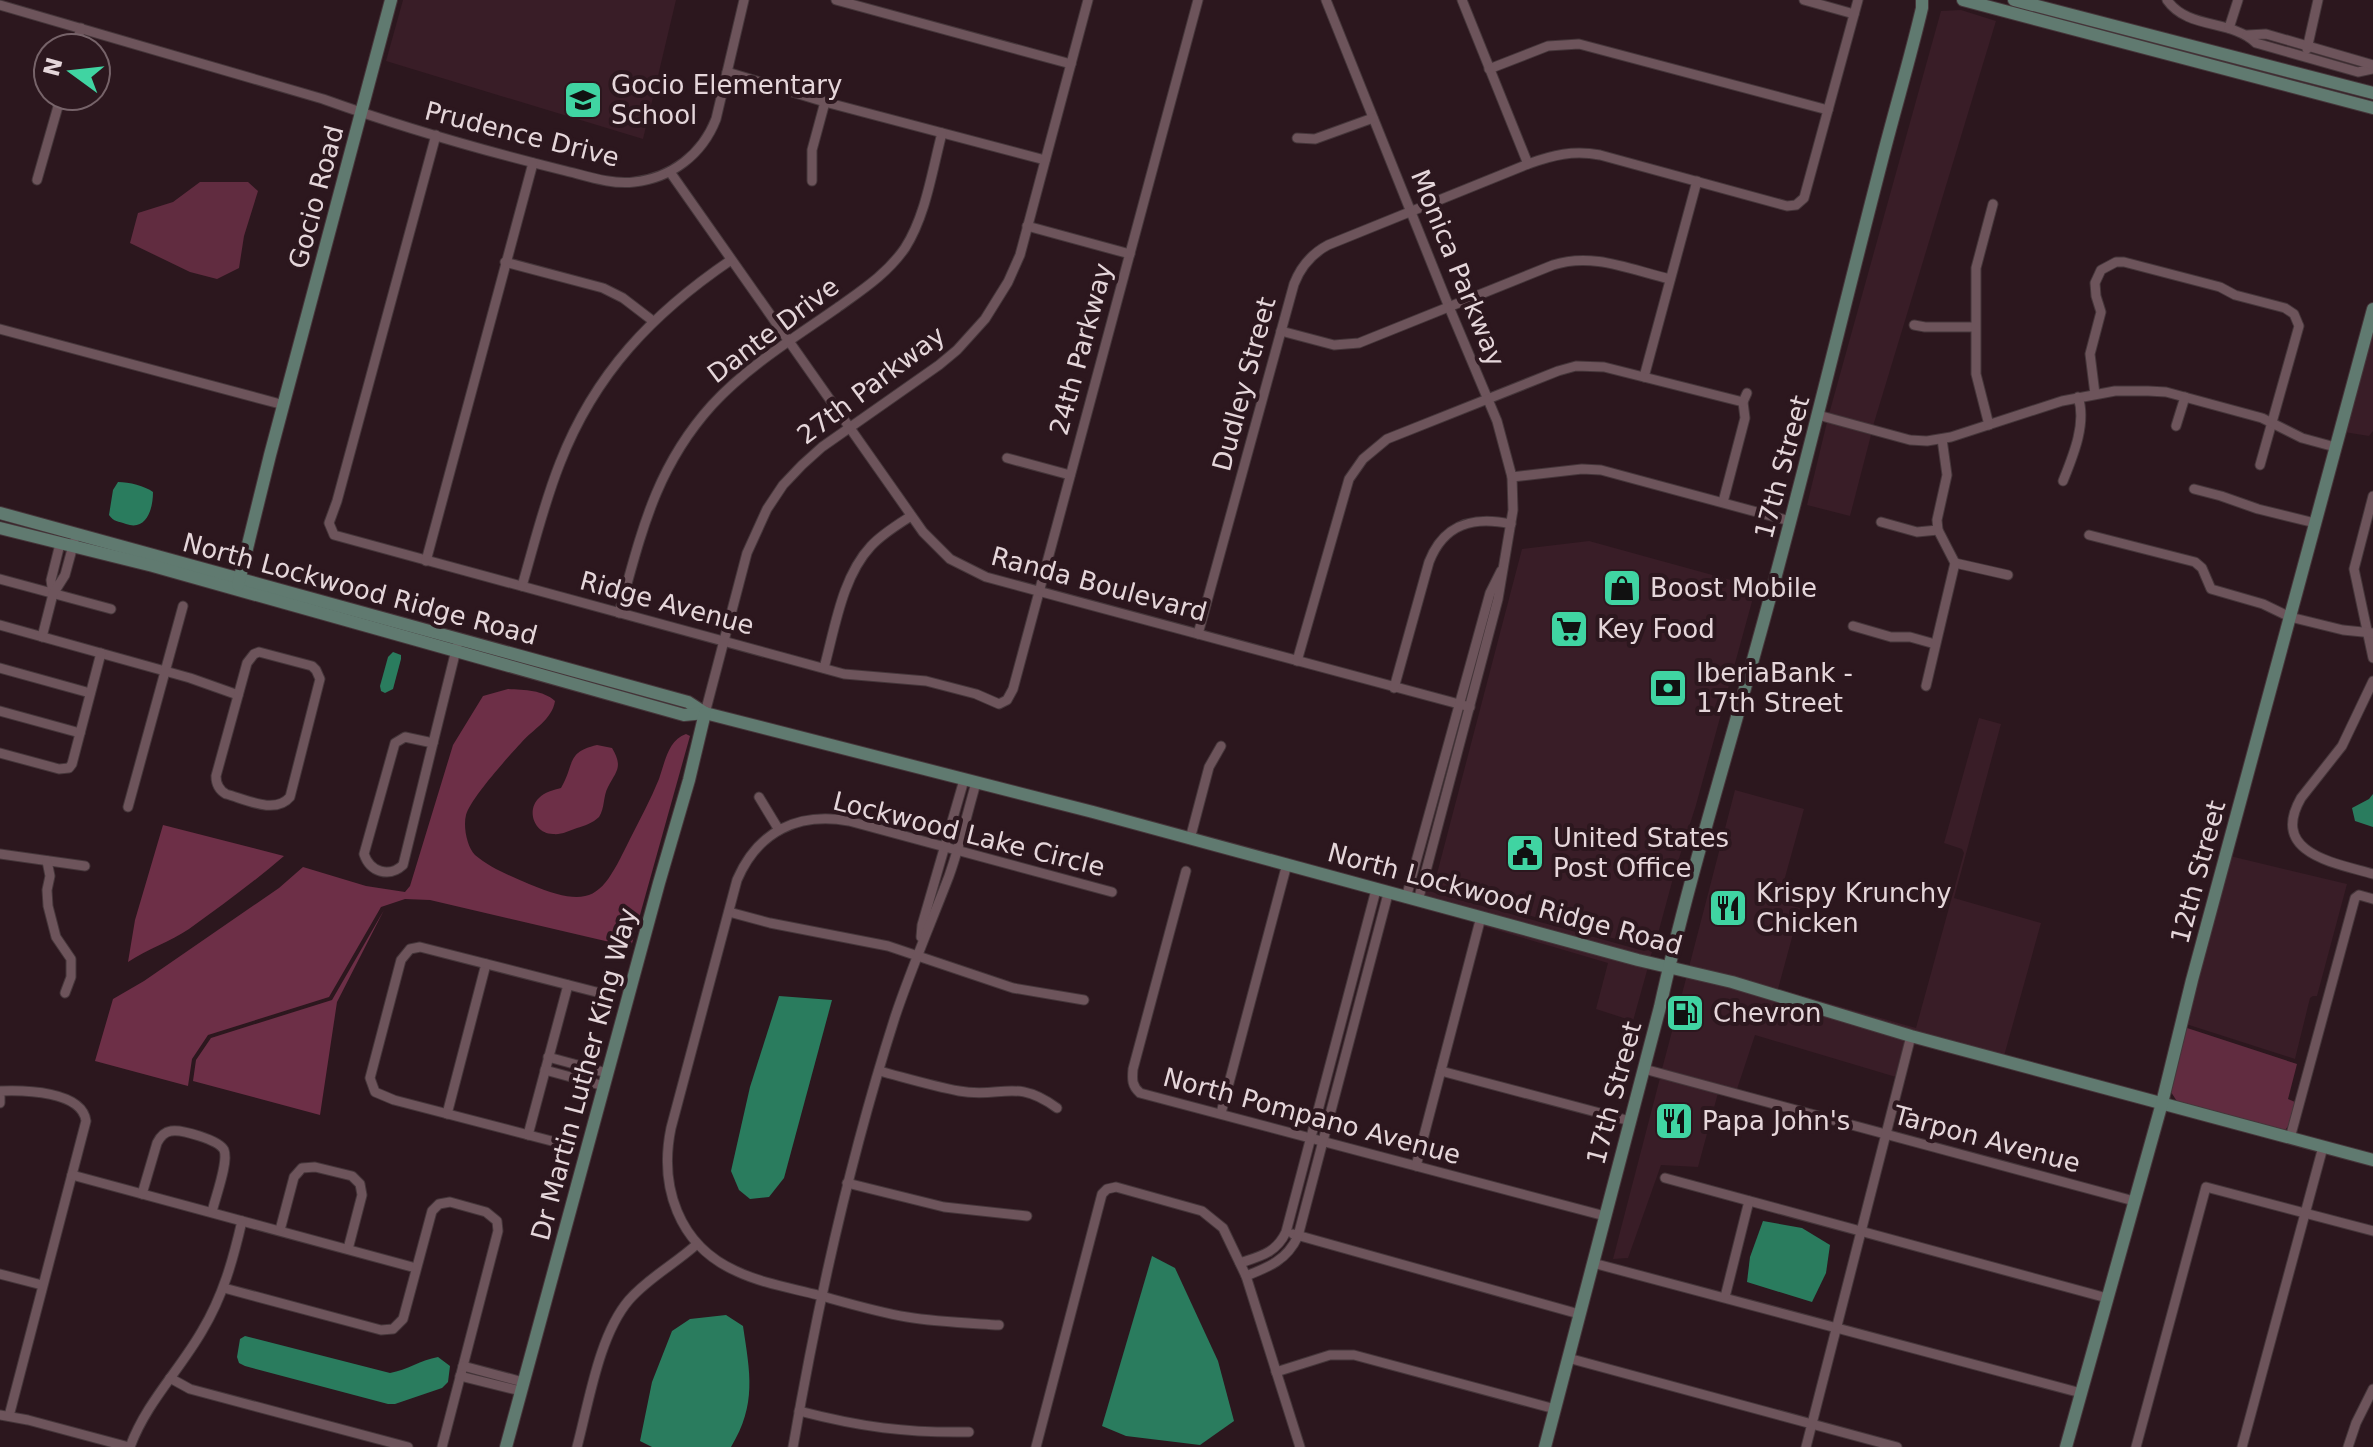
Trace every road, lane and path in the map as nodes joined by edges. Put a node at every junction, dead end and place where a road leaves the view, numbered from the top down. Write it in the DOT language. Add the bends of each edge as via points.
graph roads {
  1 [pos="391,0"];
  2 [pos="744,0"];
  3 [pos="836,0"];
  4 [pos="1088,0"];
  5 [pos="1198,0"];
  6 [pos="1326,0"];
  7 [pos="1462,0"];
  8 [pos="1804,0"];
  9 [pos="1858,0"];
  10 [pos="1963,0"];
  11 [pos="2014,0"];
  12 [pos="2167,0"];
  13 [pos="2238,0"];
  14 [pos="2318,0"];
  15 [pos="1924,3"];
  16 [pos="0,5"];
  17 [pos="1854,14"];
  18 [pos="81,28"];
  19 [pos="2229,28"];
  20 [pos="80,32"];
  21 [pos="2247,35"];
  22 [pos="2308,46"];
  23 [pos="2305,57"];
  24 [pos="1071,64"];
  25 [pos="2373,67"];
  26 [pos="1489,69"];
  27 [pos="727,72"];
  28 [pos="2373,93"];
  29 [pos="825,102"];
  30 [pos="2373,108"];
  31 [pos="1828,110"];
  32 [pos="56,112"];
  33 [pos="361,112"];
  34 [pos="1373,118"];
  35 [pos="942,133"];
  36 [pos="436,135"];
  37 [pos="1297,138"];
  38 [pos="1045,160"];
  39 [pos="533,163"];
  40 [pos="1528,164"];
  41 [pos="670,172"];
  42 [pos="37,180"];
  43 [pos="812,181"];
  44 [pos="1697,181"];
  45 [pos="1993,204"];
  46 [pos="1411,212"];
  47 [pos="1027,226"];
  48 [pos="1130,254"];
  49 [pos="731,260"];
  50 [pos="505,262"];
  51 [pos="1670,279"];
  52 [pos="1449,307"];
  53 [pos="2373,309"];
  54 [pos="653,321"];
  55 [pos="1914,325"];
  56 [pos="1975,327"];
  57 [pos="0,329"];
  58 [pos="1281,331"];
  59 [pos="789,342"];
  60 [pos="1644,377"];
  61 [pos="2095,394"];
  62 [pos="2078,397"];
  63 [pos="2185,397"];
  64 [pos="1488,398"];
  65 [pos="284,405"];
  66 [pos="1818,415"];
  67 [pos="2273,423"];
  68 [pos="1989,425"];
  69 [pos="2176,426"];
  70 [pos="850,428"];
  71 [pos="1942,439"];
  72 [pos="2335,447"];
  73 [pos="1007,458"];
  74 [pos="2260,465"];
  75 [pos="1070,475"];
  76 [pos="1512,477"];
  77 [pos="2063,481"];
  78 [pos="2194,489"];
  79 [pos="2373,496"];
  80 [pos="1723,502"];
  81 [pos="0,513"];
  82 [pos="911,516"];
  83 [pos="1790,521"];
  84 [pos="1881,522"];
  85 [pos="2315,523"];
  86 [pos="1511,524"];
  87 [pos="0,528"];
  88 [pos="1938,530"];
  89 [pos="2089,535"];
  90 [pos="69,540"];
  91 [pos="426,561"];
  92 [pos="1955,563"];
  93 [pos="2008,575"];
  94 [pos="0,579"];
  95 [pos="238,585"];
  96 [pos="522,586"];
  97 [pos="1039,591"];
  98 [pos="53,594"];
  99 [pos="183,606"];
  100 [pos="111,609"];
  101 [pos="619,613"];
  102 [pos="2290,617"];
  103 [pos="0,625"];
  104 [pos="1853,626"];
  105 [pos="2370,632"];
  106 [pos="1198,634"];
  107 [pos="42,637"];
  108 [pos="723,641"];
  109 [pos="457,644"];
  110 [pos="1935,644"];
  111 [pos="101,653"];
  112 [pos="2373,658"];
  113 [pos="1297,661"];
  114 [pos="0,668"];
  115 [pos="824,668"];
  116 [pos="165,670"];
  117 [pos="2373,681"];
  118 [pos="1926,686"];
  119 [pos="1394,688"];
  120 [pos="90,693"];
  121 [pos="238,695"];
  122 [pos="999,704"];
  123 [pos="1464,706"];
  124 [pos="0,711"];
  125 [pos="705,713"];
  126 [pos="80,733"];
  127 [pos="433,743"];
  128 [pos="1221,746"];
  129 [pos="0,753"];
  130 [pos="970,781"];
  131 [pos="759,797"];
  132 [pos="128,807"];
  133 [pos="779,830"];
  134 [pos="1190,839"];
  135 [pos="945,848"];
  136 [pos="957,852"];
  137 [pos="0,854"];
  138 [pos="47,861"];
  139 [pos="1287,864"];
  140 [pos="85,866"];
  141 [pos="1186,871"];
  142 [pos="2373,874"];
  143 [pos="1112,892"];
  144 [pos="1382,892"];
  145 [pos="1412,899"];
  146 [pos="2373,899"];
  147 [pos="729,912"];
  148 [pos="1481,917"];
  149 [pos="918,950"];
  150 [pos="486,964"];
  151 [pos="1669,967"];
  152 [pos="568,985"];
  153 [pos="65,993"];
  154 [pos="608,995"];
  155 [pos="1084,1000"];
  156 [pos="1911,1036"];
  157 [pos="548,1057"];
  158 [pos="1644,1069"];
  159 [pos="545,1070"];
  160 [pos="879,1071"];
  161 [pos="1441,1071"];
  162 [pos="606,1079"];
  163 [pos="0,1091"];
  164 [pos="0,1103"];
  165 [pos="2162,1103"];
  166 [pos="1057,1108"];
  167 [pos="1221,1113"];
  168 [pos="447,1114"];
  169 [pos="1630,1121"];
  170 [pos="528,1135"];
  171 [pos="1887,1135"];
  172 [pos="1310,1138"];
  173 [pos="2290,1138"];
  174 [pos="1323,1141"];
  175 [pos="567,1145"];
  176 [pos="2323,1147"];
  177 [pos="2373,1160"];
  178 [pos="1416,1166"];
  179 [pos="72,1175"];
  180 [pos="1665,1178"];
  181 [pos="847,1183"];
  182 [pos="142,1194"];
  183 [pos="1749,1201"];
  184 [pos="2134,1201"];
  185 [pos="212,1212"];
  186 [pos="2305,1213"];
  187 [pos="1027,1216"];
  188 [pos="1605,1216"];
  189 [pos="242,1221"];
  190 [pos="280,1230"];
  191 [pos="1862,1231"];
  192 [pos="2373,1231"];
  193 [pos="1286,1232"];
  194 [pos="1298,1236"];
  195 [pos="697,1244"];
  196 [pos="348,1249"];
  197 [pos="1240,1263"];
  198 [pos="1593,1263"];
  199 [pos="416,1268"];
  200 [pos="0,1274"];
  201 [pos="1246,1276"];
  202 [pos="42,1285"];
  203 [pos="224,1288"];
  204 [pos="821,1296"];
  205 [pos="1725,1297"];
  206 [pos="2107,1298"];
  207 [pos="1579,1314"];
  208 [pos="999,1325"];
  209 [pos="1837,1328"];
  210 [pos="1568,1358"];
  211 [pos="461,1371"];
  212 [pos="1276,1372"];
  213 [pos="170,1378"];
  214 [pos="522,1386"];
  215 [pos="2373,1389"];
  216 [pos="2081,1393"];
  217 [pos="1555,1409"];
  218 [pos="799,1411"];
  219 [pos="5,1415"];
  220 [pos="1812,1424"];
  221 [pos="969,1432"];
  222 [pos="130,1447"];
  223 [pos="408,1447"];
  224 [pos="442,1447"];
  225 [pos="506,1447"];
  226 [pos="577,1447"];
  227 [pos="793,1447"];
  228 [pos="1036,1447"];
  229 [pos="1300,1447"];
  230 [pos="1545,1447"];
  231 [pos="1806,1447"];
  232 [pos="1897,1447"];
  233 [pos="2066,1447"];
  234 [pos="2136,1447"];
  235 [pos="2242,1447"];
  236 [pos="2348,1447"];
  1 -- 33 [label="main road, Gocio Road"];
  2 -- 27 [label="street, Prudence Drive"];
  3 -- 24 [label="street"];
  4 -- 24 [label="street, 27th Parkway"];
  5 -- 48 [label="street, 24th Parkway"];
  6 -- 34 [label="street, Monica Parkway"];
  7 -- 26 [label="street"];
  8 -- 17 [label="street"];
  9 -- 17 [label="street"];
  10 -- 30 [label="main road"];
  11 -- 28 [label="main road"];
  12 -- 19 [label="street" via="2187,18"];
  13 -- 19 [label="street"];
  14 -- 22 [label="street"];
  15 -- 66 [label="main road, 17th Street"];
  16 -- 18 [label="street, Prudence Drive"];
  17 -- 31 [label="street"];
  18 -- 20 [label="street"];
  18 -- 33 [label="street, Prudence Drive"];
  19 -- 21 [label="street"];
  21 -- 22 [label="street" via="2266,34"];
  21 -- 23 [label="street" via="2256,43"];
  22 -- 23 [label="street"];
  22 -- 25 [label="street"];
  23 -- 25 [label="street" via="2358,72"];
  24 -- 38 [label="street, 27th Parkway"];
  26 -- 31 [label="street" via="1548,46 1579,44"];
  26 -- 40 [label="street"];
  27 -- 29 [label="street"];
  27 -- 41 [label="street, Prudence Drive" via="708,136"];
  29 -- 35 [label="street"];
  29 -- 43 [label="street" via="812,150"];
  31 -- 44 [label="street, Dudley Street" via="1804,198 1796,205"];
  32 -- 42 [label="street"];
  33 -- 36 [label="street, Prudence Drive"];
  33 -- 65 [label="main road, Gocio Road"];
  34 -- 37 [label="street" via="1315,139"];
  34 -- 46 [label="street, Monica Parkway"];
  35 -- 38 [label="street"];
  35 -- 59 [label="street, Dante Drive" via="921,214 897,259 875,281"];
  36 -- 39 [label="street, Prudence Drive"];
  36 -- 91 [label="street, Ridge Avenue" via="329,527 336,536"];
  38 -- 47 [label="street, 27th Parkway"];
  39 -- 41 [label="street, Prudence Drive" via="619,182 651,180"];
  39 -- 50 [label="street"];
  40 -- 44 [label="street, Dudley Street" via="1586,152"];
  40 -- 46 [label="street, Dudley Street"];
  41 -- 49 [label="street, Randa Boulevard"];
  44 -- 51 [label="street"];
  45 -- 56 [label="street" via="1976,268"];
  46 -- 52 [label="street, Monica Parkway"];
  46 -- 58 [label="street, Dudley Street" via="1312,255 1296,278"];
  47 -- 48 [label="street"];
  47 -- 70 [label="street, 27th Parkway" via="1008,282 974,333 939,365"];
  48 -- 75 [label="street, 24th Parkway"];
  49 -- 54 [label="street"];
  49 -- 59 [label="street, Randa Boulevard"];
  50 -- 54 [label="street" via="614,292"];
  50 -- 91 [label="street"];
  51 -- 52 [label="street" via="1596,260 1572,260"];
  51 -- 60 [label="street"];
  52 -- 58 [label="street" via="1349,345"];
  52 -- 64 [label="street, Monica Parkway"];
  53 -- 72 [label="main road, 12th Street"];
  54 -- 96 [label="street" via="608,374 572,435"];
  55 -- 56 [label="street"];
  56 -- 68 [label="street" via="1976,374"];
  57 -- 65 [label="street"];
  58 -- 106 [label="street, Dudley Street"];
  59 -- 70 [label="street, Randa Boulevard"];
  59 -- 101 [label="street, Dante Drive" via="726,391 670,462 645,520"];
  60 -- 64 [label="street" via="1576,366"];
  60 -- 80 [label="street" via="1745,398 1745,418"];
  61 -- 62 [label="street"];
  61 -- 63 [label="street" via="2148,391"];
  61 -- 67 [label="street" via="2090,354 2101,312 2095,283 2101,270 2124,262 2220,287 2294,314 2299,326"];
  62 -- 68 [label="street"];
  62 -- 77 [label="street" via="2082,416"];
  63 -- 67 [label="street"];
  63 -- 69 [label="street"];
  64 -- 76 [label="street, Monica Parkway"];
  64 -- 113 [label="street" via="1387,439 1357,467 1344,493"];
  65 -- 95 [label="main road, Gocio Road"];
  66 -- 71 [label="street" via="1910,440"];
  66 -- 83 [label="main road, 17th Street"];
  67 -- 72 [label="street"];
  67 -- 74 [label="street"];
  68 -- 71 [label="street"];
  70 -- 82 [label="street, Randa Boulevard"];
  70 -- 108 [label="street, 27th Parkway" via="802,465 767,509 747,553"];
  71 -- 88 [label="street" via="1947,475"];
  72 -- 85 [label="main road, 12th Street"];
  73 -- 75 [label="street"];
  75 -- 97 [label="street, 24th Parkway"];
  76 -- 80 [label="street" via="1601,470"];
  76 -- 86 [label="street, Monica Parkway"];
  78 -- 85 [label="street"];
  79 -- 105 [label="street" via="2354,569"];
  80 -- 83 [label="street"];
  81 -- 90 [label="main road, North Lockwood Ridge Road"];
  82 -- 97 [label="street, Randa Boulevard" via="957,563"];
  82 -- 115 [label="street" via="877,540 858,563"];
  83 -- 151 [label="main road, 17th Street"];
  84 -- 88 [label="street" via="1917,532"];
  85 -- 102 [label="main road, 12th Street"];
  86 -- 119 [label="street" via="1469,522 1438,545"];
  86 -- 123 [label="street, Monica Parkway" via="1498,599"];
  87 -- 90 [label="main road, North Lockwood Ridge Road"];
  88 -- 92 [label="street"];
  89 -- 102 [label="street" via="2195,562 2211,589"];
  90 -- 95 [label="main road, North Lockwood Ridge Road"];
  90 -- 95 [label="main road, North Lockwood Ridge Road" via="132,549"];
  90 -- 98 [label="street" via="51,580"];
  91 -- 96 [label="street, Ridge Avenue"];
  92 -- 93 [label="street"];
  92 -- 110 [label="street"];
  94 -- 98 [label="street"];
  95 -- 109 [label="main road, North Lockwood Ridge Road"];
  96 -- 101 [label="street, Ridge Avenue"];
  97 -- 106 [label="street, Randa Boulevard"];
  97 -- 122 [label="street, 24th Parkway" via="1013,689"];
  98 -- 100 [label="street"];
  98 -- 107 [label="street"];
  99 -- 116 [label="street"];
  101 -- 108 [label="street, Ridge Avenue"];
  102 -- 105 [label="street"];
  102 -- 165 [label="main road, 12th Street"];
  103 -- 107 [label="street"];
  104 -- 110 [label="street"];
  105 -- 112 [label="street"];
  106 -- 113 [label="street, Randa Boulevard"];
  107 -- 111 [label="street"];
  108 -- 115 [label="street, Ridge Avenue"];
  108 -- 125 [label="street, 27th Parkway"];
  109 -- 125 [label="main road, North Lockwood Ridge Road" via="688,702"];
  109 -- 127 [label="street"];
  110 -- 118 [label="street"];
  111 -- 116 [label="street"];
  111 -- 120 [label="street"];
  113 -- 119 [label="street, Randa Boulevard"];
  114 -- 120 [label="street"];
  115 -- 122 [label="street, Ridge Avenue" via="926,681"];
  116 -- 121 [label="street"];
  116 -- 132 [label="street"];
  117 -- 142 [label="street" via="2346,740 2301,798 2294,820 2300,843 2312,855"];
  119 -- 123 [label="street, Randa Boulevard"];
  120 -- 126 [label="street"];
  121 -- 121 [label="street" via="216,781 226,794 281,805 290,797 319,674 312,666 259,652 247,663"];
  123 -- 145 [label="street, Monica Parkway"];
  124 -- 126 [label="street"];
  125 -- 130 [label="main road, North Lockwood Ridge Road"];
  125 -- 162 [label="main road, Dr Martin Luther King Way"];
  126 -- 129 [label="street" via="69,768"];
  127 -- 127 [label="street" via="405,737 395,743 364,854 375,870 393,872 403,865"];
  128 -- 134 [label="street" via="1209,767"];
  130 -- 134 [label="main road, North Lockwood Ridge Road"];
  130 -- 135 [label="street"];
  130 -- 136 [label="street"];
  131 -- 133 [label="street"];
  133 -- 135 [label="street, Lockwood Lake Circle" via="833,818"];
  133 -- 147 [label="street, Lockwood Lake Circle" via="746,862"];
  134 -- 139 [label="main road, North Lockwood Ridge Road"];
  135 -- 136 [label="street, Lockwood Lake Circle"];
  135 -- 149 [label="street"];
  136 -- 143 [label="street, Lockwood Lake Circle"];
  136 -- 149 [label="street"];
  137 -- 138 [label="street"];
  138 -- 140 [label="street"];
  138 -- 153 [label="street" via="48,906 59,944 71,959"];
  139 -- 144 [label="main road, North Lockwood Ridge Road"];
  139 -- 167 [label="street"];
  141 -- 167 [label="street, North Pompano Avenue" via="1132,1080 1140,1093"];
  144 -- 145 [label="main road, North Lockwood Ridge Road"];
  144 -- 172 [label="street"];
  144 -- 174 [label="street"];
  145 -- 148 [label="main road, North Lockwood Ridge Road"];
  146 -- 173 [label="street" via="2355,898"];
  147 -- 149 [label="street"];
  147 -- 195 [label="street, Lockwood Lake Circle" via="667,1147 675,1208"];
  148 -- 151 [label="main road, North Lockwood Ridge Road"];
  148 -- 161 [label="street"];
  149 -- 155 [label="street" via="1013,988"];
  149 -- 160 [label="street"];
  150 -- 152 [label="street"];
  150 -- 168 [label="street"];
  150 -- 168 [label="street" via="410,949 401,960 370,1078 375,1092"];
  151 -- 156 [label="main road, North Lockwood Ridge Road"];
  151 -- 158 [label="main road, 17th Street"];
  152 -- 154 [label="street"];
  152 -- 157 [label="street"];
  156 -- 165 [label="main road, North Lockwood Ridge Road"];
  156 -- 171 [label="street"];
  157 -- 159 [label="street"];
  157 -- 162 [label="street"];
  158 -- 169 [label="main road, 17th Street"];
  158 -- 171 [label="street, Tarpon Avenue"];
  159 -- 162 [label="street"];
  159 -- 170 [label="street"];
  160 -- 166 [label="street" via="960,1091 1018,1090"];
  160 -- 181 [label="street"];
  161 -- 169 [label="street"];
  161 -- 178 [label="street"];
  162 -- 214 [label="main road, Dr Martin Luther King Way"];
  163 -- 164 [label="street"];
  163 -- 179 [label="street" via="37,1092 81,1106 86,1121"];
  165 -- 173 [label="main road, North Lockwood Ridge Road"];
  165 -- 184 [label="main road, 12th Street"];
  167 -- 172 [label="street, North Pompano Avenue"];
  168 -- 170 [label="street"];
  169 -- 188 [label="main road, 17th Street"];
  170 -- 175 [label="street"];
  171 -- 184 [label="street, Tarpon Avenue"];
  171 -- 191 [label="street"];
  172 -- 174 [label="street, North Pompano Avenue"];
  172 -- 193 [label="street"];
  173 -- 176 [label="main road, North Lockwood Ridge Road"];
  174 -- 178 [label="street, North Pompano Avenue"];
  174 -- 194 [label="street"];
  176 -- 177 [label="main road, North Lockwood Ridge Road"];
  176 -- 186 [label="street"];
  178 -- 188 [label="street, North Pompano Avenue"];
  179 -- 182 [label="street"];
  179 -- 202 [label="street"];
  180 -- 183 [label="street"];
  181 -- 187 [label="street" via="944,1207"];
  181 -- 204 [label="street"];
  182 -- 185 [label="street"];
  182 -- 185 [label="street" via="157,1143 177,1130 215,1140 223,1148 226,1159"];
  183 -- 191 [label="street"];
  183 -- 205 [label="street"];
  184 -- 206 [label="main road, 12th Street"];
  185 -- 189 [label="street"];
  186 -- 192 [label="street"];
  186 -- 234 [label="street" via="2206,1187"];
  186 -- 235 [label="street"];
  188 -- 198 [label="main road, 17th Street"];
  189 -- 190 [label="street"];
  189 -- 203 [label="street"];
  190 -- 196 [label="street"];
  190 -- 196 [label="street" via="294,1177 302,1168 352,1176 362,1195"];
  191 -- 206 [label="street"];
  191 -- 209 [label="street"];
  193 -- 194 [label="street"];
  193 -- 197 [label="street" via="1270,1253"];
  194 -- 201 [label="street" via="1275,1265"];
  194 -- 207 [label="street"];
  195 -- 204 [label="street" via="735,1271"];
  195 -- 226 [label="street" via="639,1289 616,1319"];
  196 -- 199 [label="street"];
  197 -- 201 [label="street"];
  197 -- 228 [label="street" via="1227,1234 1207,1214 1116,1187 1102,1194"];
  198 -- 205 [label="street"];
  198 -- 207 [label="main road, 17th Street"];
  199 -- 203 [label="street" via="403,1319 388,1331"];
  199 -- 211 [label="street" via="430,1214 439,1204 486,1212 497,1221"];
  200 -- 202 [label="street"];
  201 -- 212 [label="street"];
  202 -- 219 [label="street"];
  203 -- 213 [label="street"];
  204 -- 208 [label="street" via="906,1317"];
  204 -- 218 [label="street"];
  205 -- 209 [label="street"];
  206 -- 216 [label="main road, 12th Street"];
  207 -- 210 [label="main road, 17th Street"];
  209 -- 216 [label="street"];
  209 -- 220 [label="street"];
  210 -- 217 [label="main road, 17th Street"];
  210 -- 220 [label="street"];
  211 -- 214 [label="street"];
  211 -- 224 [label="street"];
  212 -- 217 [label="street" via="1330,1355 1354,1355"];
  212 -- 229 [label="street"];
  213 -- 222 [label="street" via="143,1416"];
  213 -- 223 [label="street" via="190,1389"];
  214 -- 225 [label="main road, Dr Martin Luther King Way"];
  215 -- 236 [label="street"];
  216 -- 233 [label="main road, 12th Street"];
  217 -- 230 [label="main road, 17th Street"];
  218 -- 221 [label="street" via="884,1430"];
  218 -- 227 [label="street"];
  219 -- 222 [label="street"];
  220 -- 231 [label="street"];
  220 -- 232 [label="street"];
}
